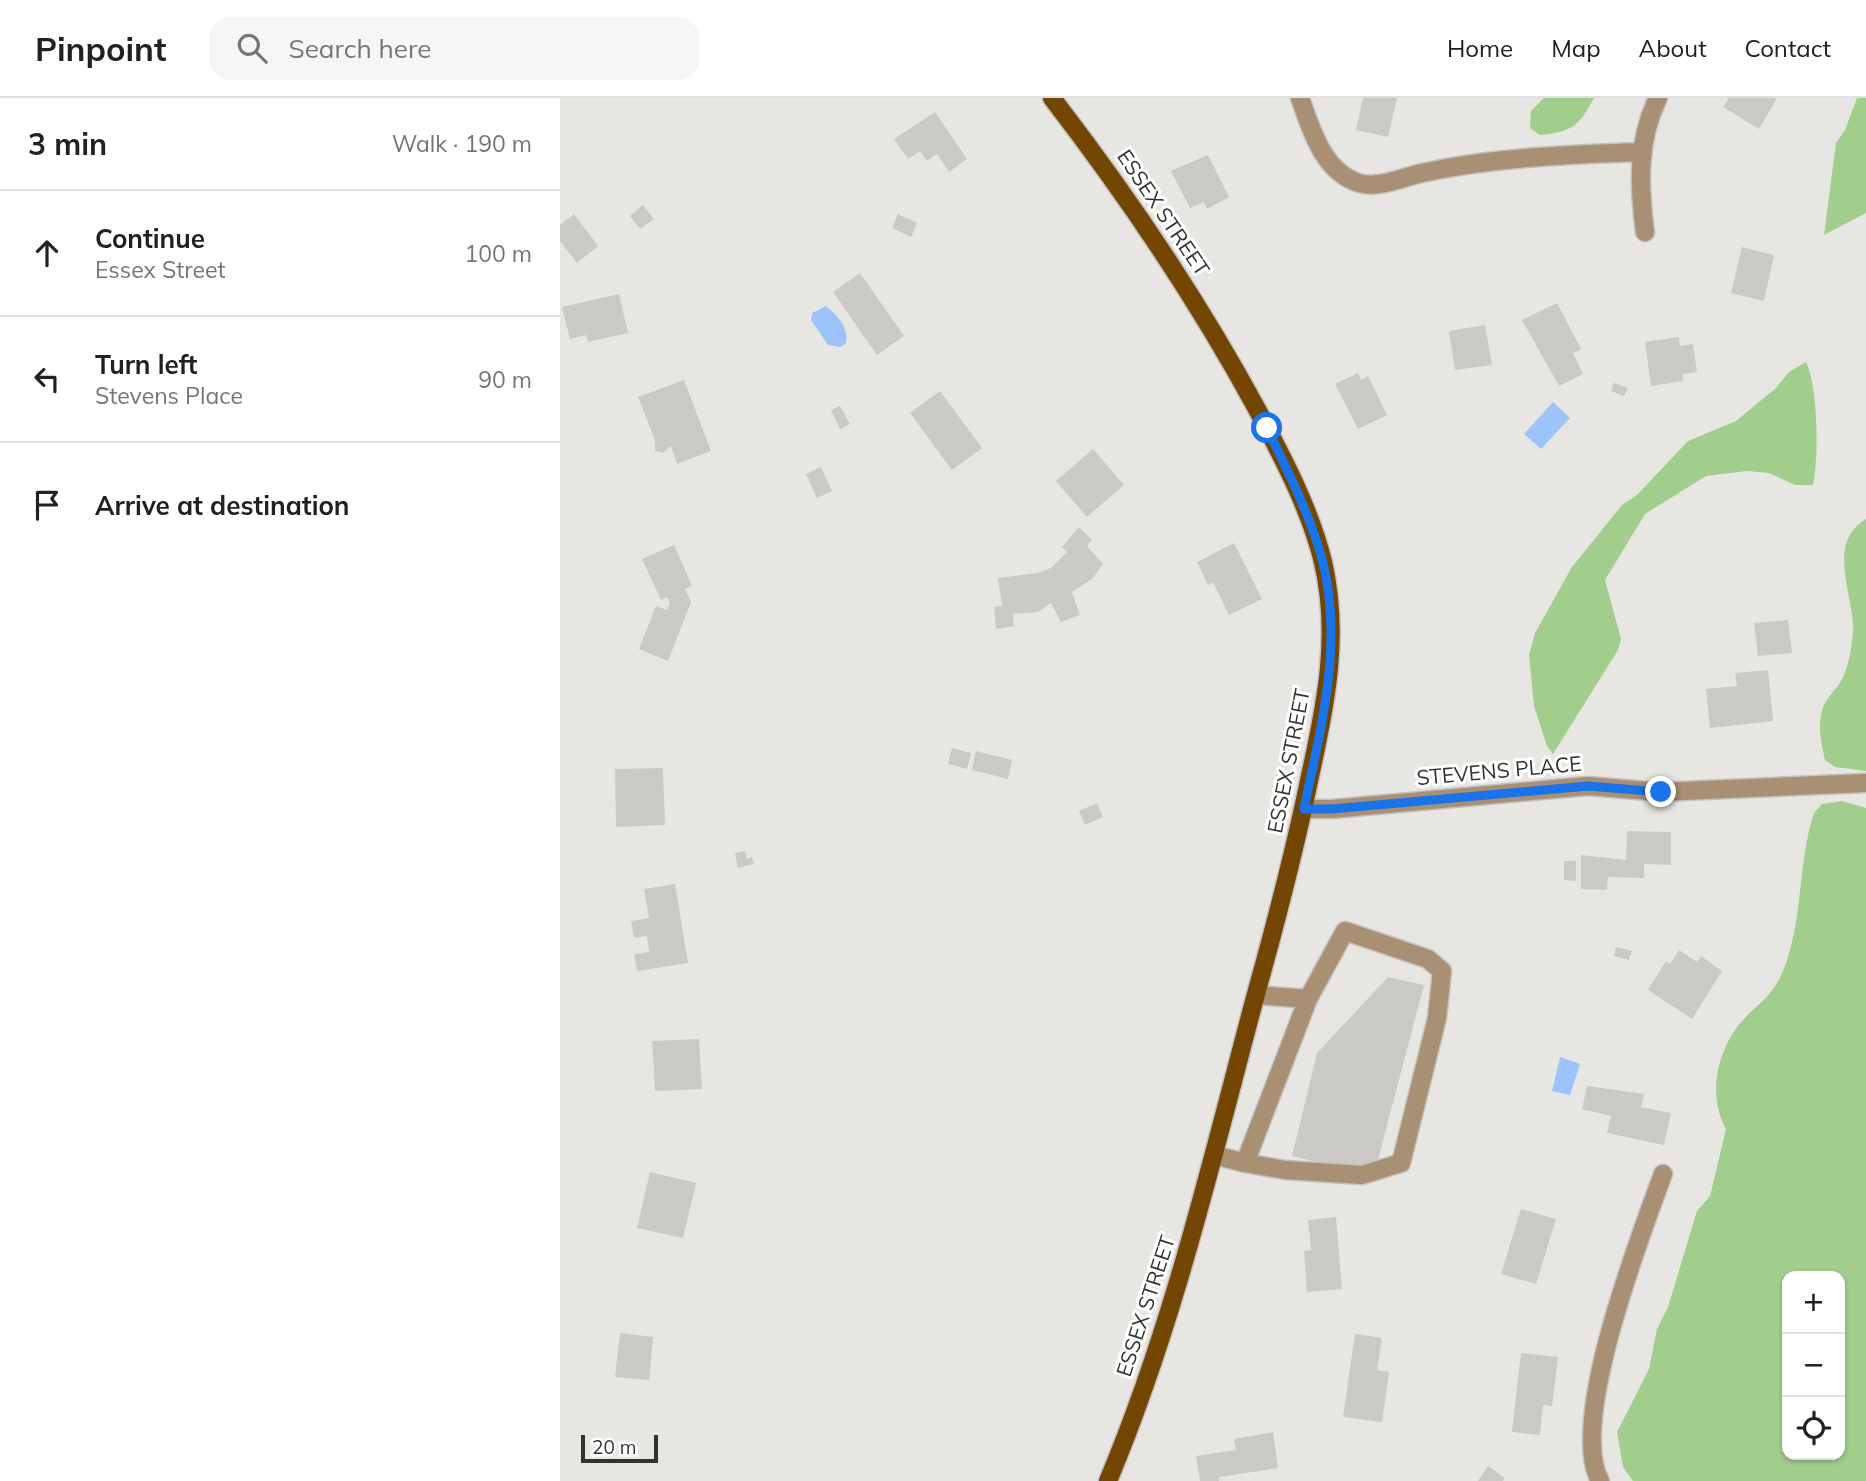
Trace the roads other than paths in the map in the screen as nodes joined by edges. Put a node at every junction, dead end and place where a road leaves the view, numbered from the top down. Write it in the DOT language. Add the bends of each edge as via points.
graph roads {
  1 [pos="1052,98"];
  2 [pos="1300,98"];
  3 [pos="1658,98"];
  4 [pos="1641,152"];
  5 [pos="1645,232"];
  6 [pos="1866,783"];
  7 [pos="1304,809"];
  8 [pos="1256,995"];
  9 [pos="1308,999"];
  10 [pos="1214,1155"];
  11 [pos="1245,1163"];
  12 [pos="1663,1174"];
  13 [pos="1108,1481"];
  14 [pos="1600,1481"];
  1 -- 7 [label="main road, ESSEX STREET" via="1110,173 1185,284 1267,428 1313,531 1328,584 1332,640 1327,695"];
  2 -- 4 [label="street" via="1322,150 1334,167 1359,183 1497,160"];
  3 -- 4 [label="street"];
  4 -- 5 [label="street"];
  6 -- 7 [label="street, STEVENS PLACE" via="1661,792 1588,786"];
  7 -- 8 [label="main road, ESSEX STREET"];
  8 -- 9 [label="street"];
  8 -- 10 [label="main road, ESSEX STREET"];
  9 -- 11 [label="street"];
  9 -- 11 [label="street" via="1345,930 1428,959 1442,971 1437,1018 1401,1163 1362,1175"];
  10 -- 11 [label="street"];
  10 -- 13 [label="main road, ESSEX STREET" via="1153,1364"];
  12 -- 14 [label="street" via="1621,1288 1594,1413 1590,1453"];
}
